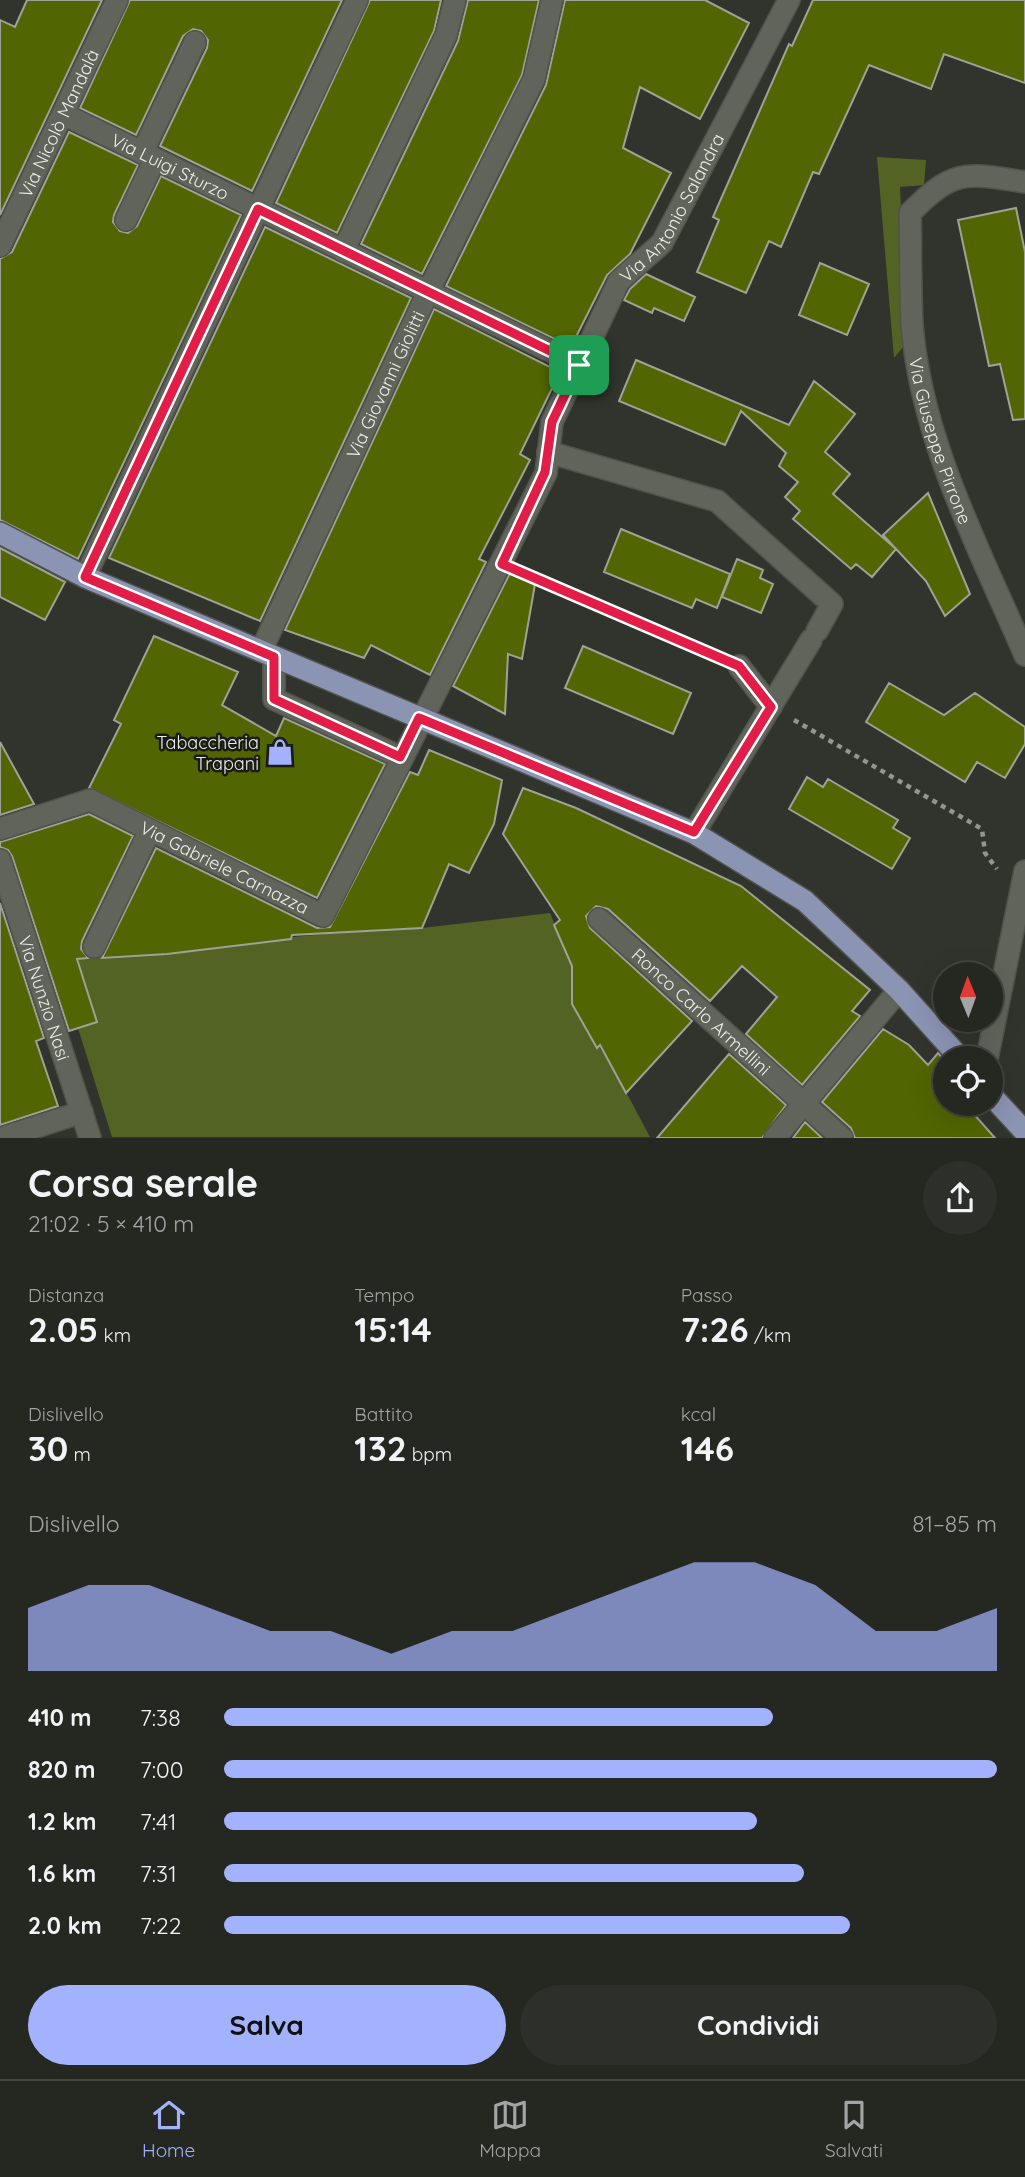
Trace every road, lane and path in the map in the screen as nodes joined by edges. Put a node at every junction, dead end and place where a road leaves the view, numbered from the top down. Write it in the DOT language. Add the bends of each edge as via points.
graph roads {
  1 [pos="117,0"];
  2 [pos="357,0"];
  3 [pos="455,0"];
  4 [pos="552,0"];
  5 [pos="780,2"];
  6 [pos="195,42"];
  7 [pos="65,115"];
  8 [pos="149,156"];
  9 [pos="1025,182"];
  10 [pos="258,209"];
  11 [pos="126,220"];
  12 [pos="0,246"];
  13 [pos="343,251"];
  14 [pos="428,292"];
  15 [pos="579,365"];
  16 [pos="548,452"];
  17 [pos="0,533"];
  18 [pos="502,564"];
  19 [pos="85,577"];
  20 [pos="267,654"];
  21 [pos="1025,655"];
  22 [pos="739,666"];
  23 [pos="771,707"];
  24 [pos="419,718"];
  25 [pos="400,757"];
  26 [pos="0,829"];
  27 [pos="150,830"];
  28 [pos="694,832"];
  29 [pos="1,868"];
  30 [pos="1025,873"];
  31 [pos="1019,898"];
  32 [pos="599,919"];
  33 [pos="94,947"];
  34 [pos="899,990"];
  35 [pos="949,1046"];
  36 [pos="990,1046"];
  37 [pos="803,1104"];
  38 [pos="1003,1108"];
  39 [pos="82,1112"];
  40 [pos="1025,1132"];
  41 [pos="2,1138"];
  42 [pos="90,1138"];
  43 [pos="775,1138"];
  44 [pos="842,1138"];
  1 -- 7 [label="street, Via Nicolò Mandalà"];
  2 -- 10 [label="street"];
  3 -- 13 [label="street" via="446,35"];
  4 -- 14 [label="street, Via Giovanni Giolitti" via="534,79"];
  5 -- 15 [label="street, Via Antonio Salandra" via="662,243 619,281"];
  6 -- 8 [label="street"];
  7 -- 8 [label="street, Via Luigi Sturzo"];
  7 -- 12 [label="street, Via Nicolò Mandalà"];
  8 -- 10 [label="street, Via Luigi Sturzo"];
  8 -- 11 [label="street"];
  9 -- 21 [label="street, Via Giuseppe Pirrone" via="979,175 948,180 910,213 912,326 923,390 945,468"];
  10 -- 13 [label="street, Via Luigi Sturzo"];
  10 -- 19 [label="street"];
  13 -- 14 [label="street, Via Luigi Sturzo"];
  14 -- 15 [label="street, Via Luigi Sturzo"];
  14 -- 20 [label="street, Via Giovanni Giolitti"];
  15 -- 16 [label="street, Via Antonio Salandra" via="552,422"];
  16 -- 18 [label="street, Via Antonio Salandra" via="545,472"];
  16 -- 23 [label="street" via="717,501 832,604"];
  17 -- 19 [label="main road"];
  18 -- 22 [label="path"];
  18 -- 24 [label="street, Via Antonio Salandra"];
  19 -- 20 [label="main road"];
  20 -- 24 [label="main road"];
  20 -- 25 [label="street" via="274,699"];
  22 -- 23 [label="street"];
  23 -- 28 [label="street"];
  23 -- 31 [label="path" via="982,829 985,853"];
  24 -- 25 [label="street, Via Gabriele Carnazza"];
  24 -- 28 [label="main road"];
  25 -- 27 [label="street, Via Gabriele Carnazza" via="323,916"];
  26 -- 27 [label="street, Via Gabriele Carnazza" via="90,800"];
  27 -- 33 [label="street"];
  28 -- 34 [label="main road" via="805,901"];
  29 -- 39 [label="street, Via Nunzio Nasi"];
  30 -- 31 [label="street"];
  31 -- 36 [label="street"];
  32 -- 37 [label="street, Ronco Carlo Armellini"];
  34 -- 35 [label="main road"];
  34 -- 37 [label="street"];
  37 -- 43 [label="street"];
  37 -- 44 [label="street, Ronco Carlo Armellini"];
  38 -- 40 [label="main road"];
  39 -- 41 [label="street"];
  39 -- 42 [label="street, Via Nunzio Nasi"];
}
